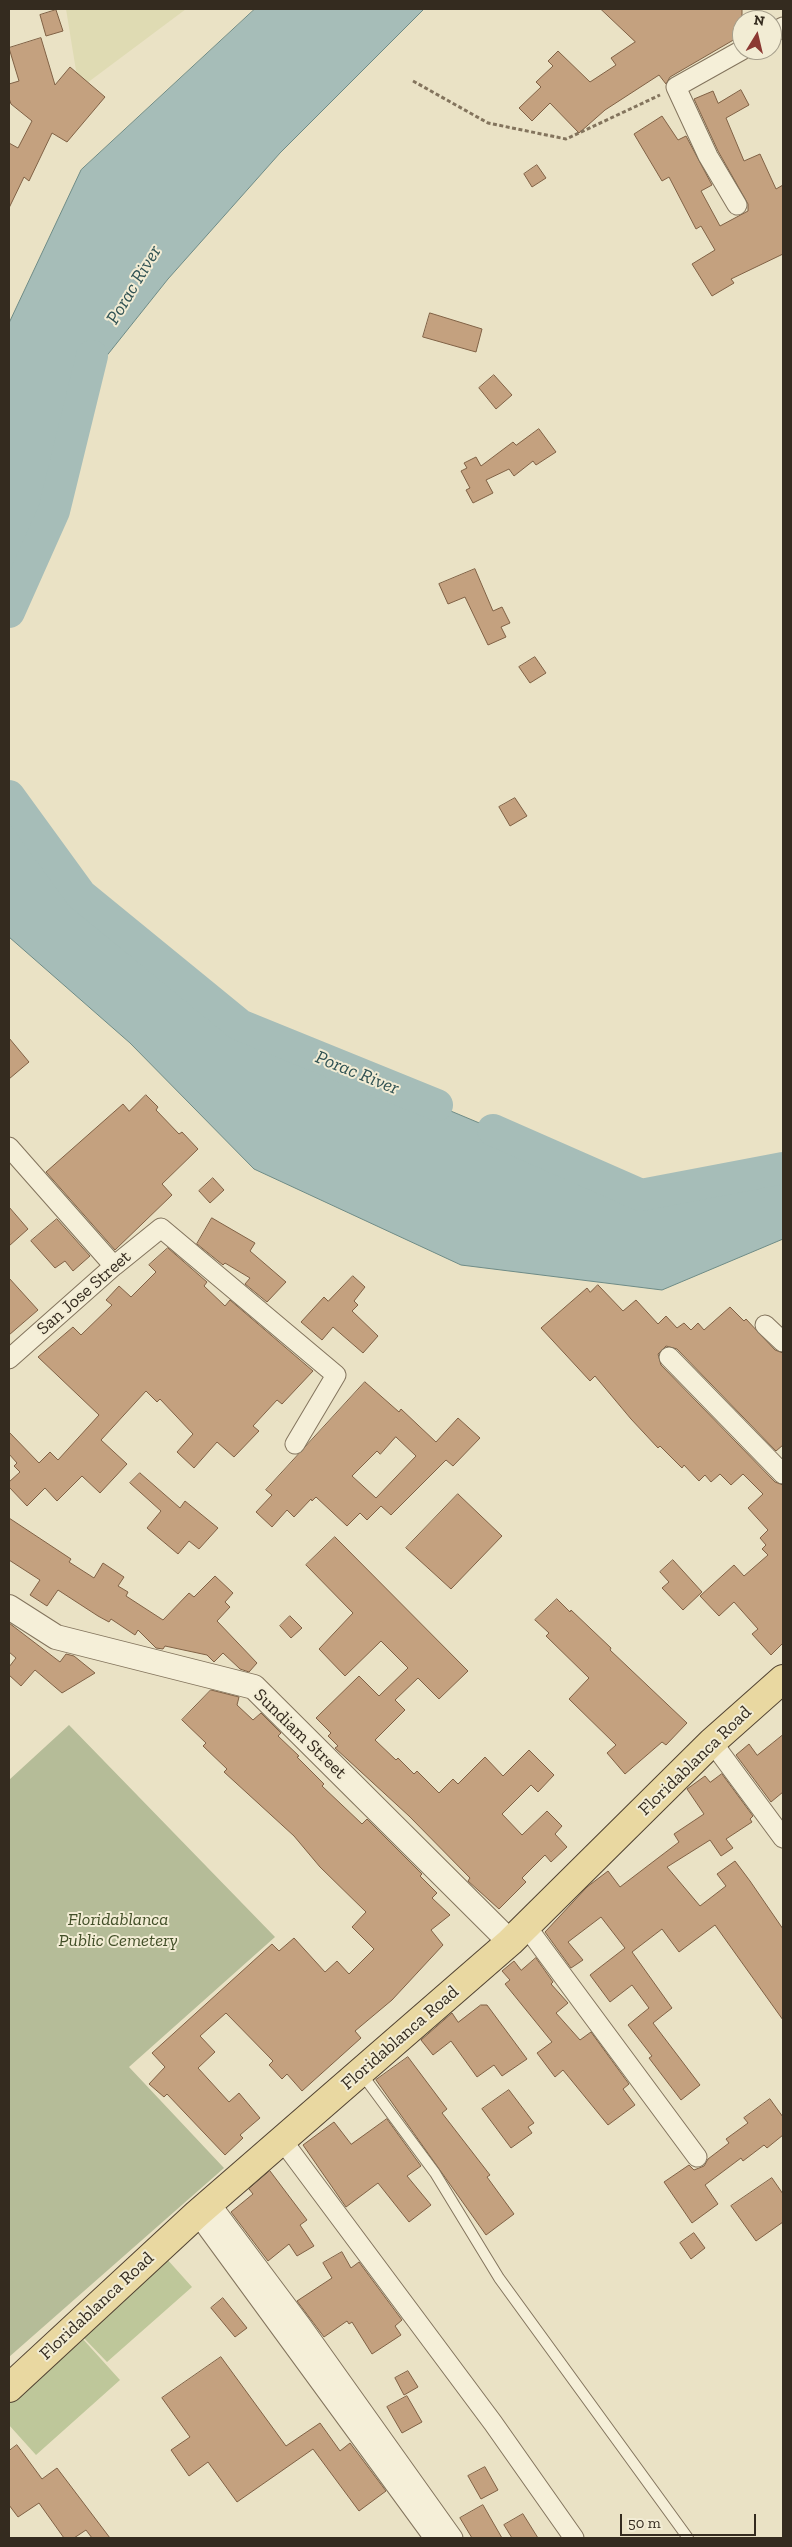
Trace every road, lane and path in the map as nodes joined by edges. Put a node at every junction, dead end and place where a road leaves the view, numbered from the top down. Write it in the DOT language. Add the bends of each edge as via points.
graph roads {
  1 [pos="732,56"];
  2 [pos="413,81"];
  3 [pos="676,87"];
  4 [pos="737,205"];
  5 [pos="9,1147"];
  6 [pos="114,1266"];
  7 [pos="765,1324"];
  8 [pos="783,1342"];
  9 [pos="669,1357"];
  10 [pos="9,1359"];
  11 [pos="295,1444"];
  12 [pos="783,1474"];
  13 [pos="9,1607"];
  14 [pos="783,1679"];
  15 [pos="712,1742"];
  16 [pos="783,1838"];
  17 [pos="518,1934"];
  18 [pos="361,2072"];
  19 [pos="282,2140"];
  20 [pos="697,2157"];
  21 [pos="204,2209"];
  22 [pos="9,2388"];
  23 [pos="434,2538"];
  24 [pos="453,2538"];
  25 [pos="574,2538"];
  26 [pos="688,2538"];
  1 -- 3 [label="street"];
  2 -- 3 [label="path" via="488,123 566,139"];
  3 -- 4 [label="street" via="708,156"];
  5 -- 6 [label="street"];
  6 -- 10 [label="street, San Jose Street"];
  6 -- 11 [label="street, San Jose Street" via="162,1228 336,1375"];
  7 -- 8 [label="street"];
  9 -- 12 [label="street"];
  13 -- 17 [label="street, Sundiam Street" via="56,1637 254,1687"];
  14 -- 15 [label="main road, Floridablanca Road"];
  15 -- 16 [label="street"];
  15 -- 17 [label="main road, Floridablanca Road"];
  17 -- 18 [label="main road, Floridablanca Road"];
  17 -- 20 [label="street"];
  18 -- 19 [label="main road, Floridablanca Road"];
  18 -- 26 [label="lane" via="436,2173 500,2278"];
  19 -- 21 [label="main road, Floridablanca Road"];
  19 -- 25 [label="street" via="493,2423"];
  21 -- 22 [label="main road, Floridablanca Road"];
  21 -- 23 [label="street"];
  21 -- 24 [label="street" via="302,2326"];
}
